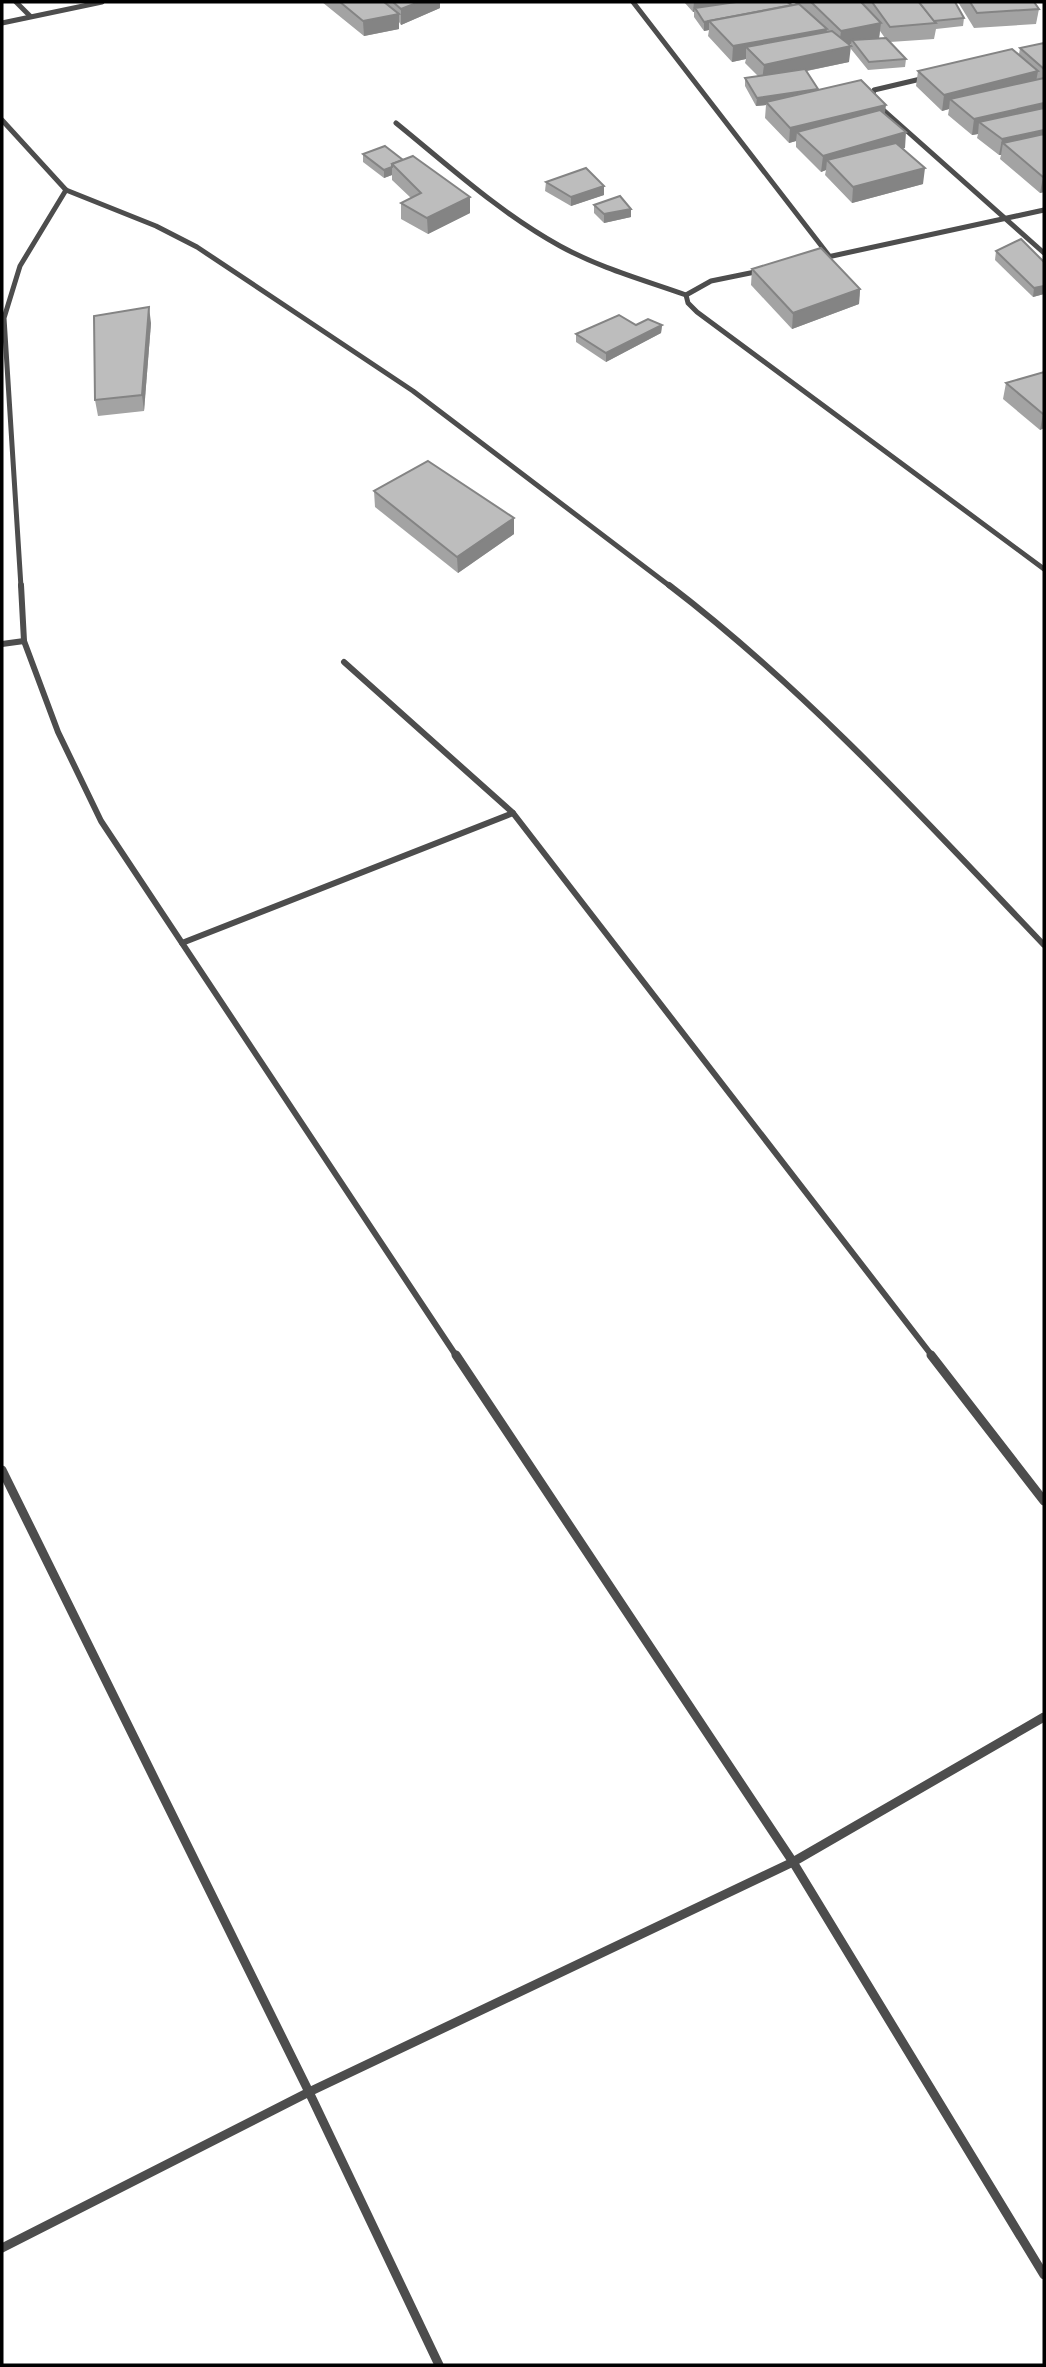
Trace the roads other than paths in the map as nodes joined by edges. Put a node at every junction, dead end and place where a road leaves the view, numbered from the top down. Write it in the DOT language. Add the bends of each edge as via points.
graph roads {
  1 [pos="16,2"];
  2 [pos="102,2"];
  3 [pos="633,2"];
  4 [pos="30,16"];
  5 [pos="2,23"];
  6 [pos="936,75"];
  7 [pos="2,120"];
  8 [pos="396,122"];
  9 [pos="66,190"];
  10 [pos="1044,210"];
  11 [pos="1003,219"];
  12 [pos="1044,253"];
  13 [pos="830,257"];
  14 [pos="817,260"];
  15 [pos="763,271"];
  16 [pos="686,295"];
  17 [pos="1044,569"];
  18 [pos="24,641"];
  19 [pos="2,644"];
  20 [pos="344,662"];
  21 [pos="513,813"];
  22 [pos="182,943"];
  23 [pos="1044,945"];
  24 [pos="2,1470"];
  25 [pos="1044,1501"];
  26 [pos="1044,1717"];
  27 [pos="793,1861"];
  28 [pos="309,2092"];
  29 [pos="2,2248"];
  30 [pos="1044,2274"];
  31 [pos="439,2365"];
  1 -- 4 [label="street"];
  2 -- 4 [label="street"];
  3 -- 13 [label="street"];
  4 -- 5 [label="street"];
  6 -- 11 [label="street" via="883,87 871,96"];
  7 -- 9 [label="street"];
  8 -- 16 [label="street" via="490,200 546,239"];
  9 -- 18 [label="street" via="22,257 8,289 4,318"];
  9 -- 23 [label="street" via="197,247 413,390 679,594 733,636 907,801"];
  10 -- 11 [label="street"];
  11 -- 12 [label="street"];
  11 -- 13 [label="street"];
  13 -- 14 [label="street"];
  15 -- 16 [label="street" via="709,282"];
  16 -- 17 [label="street" via="697,312"];
  18 -- 19 [label="street"];
  18 -- 22 [label="street" via="58,732 100,821"];
  20 -- 21 [label="street"];
  21 -- 22 [label="street"];
  21 -- 25 [label="street"];
  22 -- 27 [label="street"];
  24 -- 28 [label="street"];
  26 -- 27 [label="street"];
  27 -- 28 [label="street"];
  27 -- 30 [label="street"];
  28 -- 29 [label="street"];
  28 -- 31 [label="street"];
}
